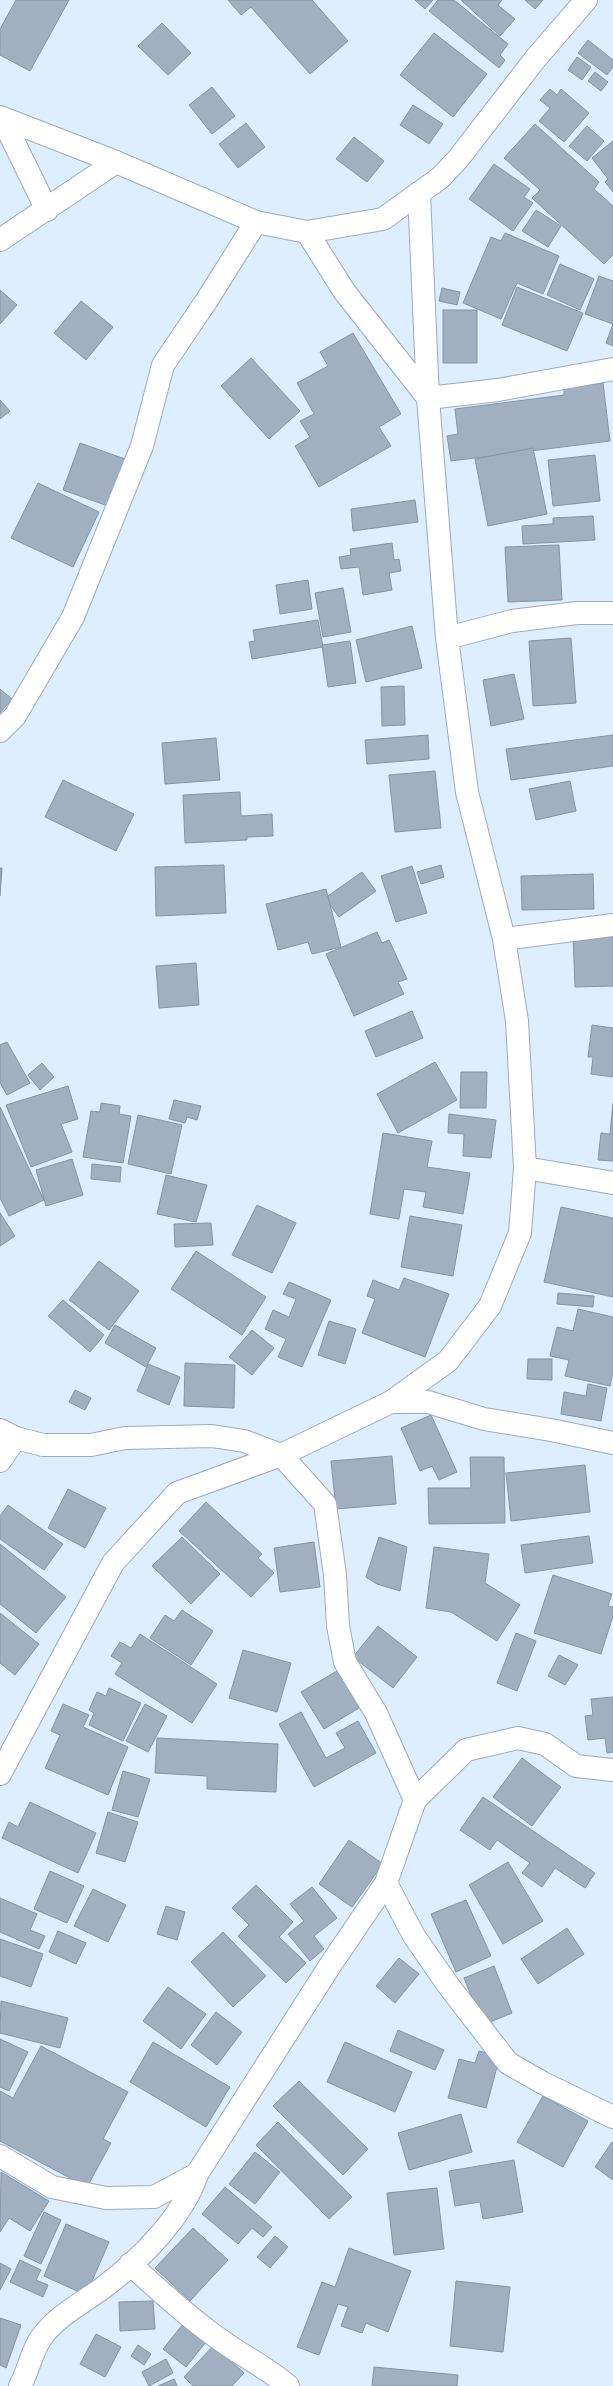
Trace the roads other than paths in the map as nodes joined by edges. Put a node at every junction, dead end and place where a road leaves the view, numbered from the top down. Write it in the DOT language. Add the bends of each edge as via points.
graph roads {
  1 [pos="586,0"];
  2 [pos="1,118"];
  3 [pos="116,162"];
  4 [pos="419,192"];
  5 [pos="47,210"];
  6 [pos="256,222"];
  7 [pos="307,232"];
  8 [pos="0,240"];
  9 [pos="613,369"];
  10 [pos="428,398"];
  11 [pos="613,613"];
  12 [pos="447,638"];
  13 [pos="0,731"];
  14 [pos="613,925"];
  15 [pos="504,939"];
  16 [pos="525,1168"];
  17 [pos="613,1183"];
  18 [pos="391,1402"];
  19 [pos="8,1434"];
  20 [pos="613,1443"];
  21 [pos="281,1455"];
  22 [pos="0,1461"];
  23 [pos="613,1770"];
  24 [pos="0,1774"];
  25 [pos="415,1800"];
  26 [pos="386,1883"];
  27 [pos="613,2117"];
  28 [pos="0,2156"];
  29 [pos="197,2174"];
  30 [pos="130,2264"];
  31 [pos="20,2386"];
  32 [pos="288,2386"];
  1 -- 4 [label="street" via="536,58 458,159 440,178"];
  2 -- 3 [label="street"];
  2 -- 5 [label="street"];
  3 -- 5 [label="street"];
  3 -- 6 [label="street"];
  4 -- 7 [label="street" via="383,219"];
  4 -- 10 [label="street"];
  5 -- 8 [label="street"];
  6 -- 7 [label="street"];
  6 -- 13 [label="street" via="163,365 142,446 73,617 15,716"];
  7 -- 10 [label="street" via="344,291"];
  9 -- 10 [label="street" via="498,390"];
  10 -- 12 [label="street"];
  11 -- 12 [label="street" via="577,613 512,621"];
  12 -- 15 [label="street" via="467,792"];
  14 -- 15 [label="street"];
  15 -- 16 [label="street" via="517,1022"];
  16 -- 17 [label="street"];
  16 -- 18 [label="street" via="520,1233 490,1306 448,1361"];
  18 -- 20 [label="street" via="428,1402 484,1419"];
  18 -- 21 [label="street"];
  19 -- 21 [label="street" via="43,1445 91,1445 125,1438 212,1436 244,1441"];
  19 -- 22 [label="street"];
  21 -- 24 [label="street" via="177,1493 113,1563"];
  21 -- 25 [label="street" via="325,1504 335,1575 338,1626 345,1662 376,1713"];
  23 -- 25 [label="street" via="576,1766 544,1744 518,1738 466,1750"];
  25 -- 26 [label="street"];
  26 -- 27 [label="street" via="414,1936 508,2063"];
  26 -- 29 [label="street" via="331,1964"];
  28 -- 29 [label="street" via="52,2187 106,2198 154,2197"];
  29 -- 30 [label="street" via="193,2187 169,2225"];
  30 -- 31 [label="street" via="43,2334"];
  30 -- 32 [label="street" via="175,2305 223,2342 278,2376"];
}
